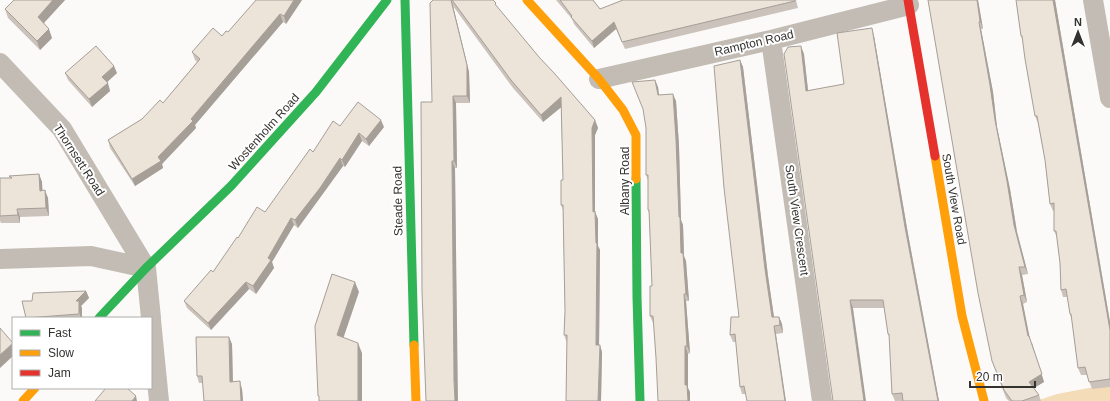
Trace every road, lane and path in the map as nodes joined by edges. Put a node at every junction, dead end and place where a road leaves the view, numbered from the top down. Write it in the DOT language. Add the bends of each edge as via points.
graph roads {
  1 [pos="387,0"];
  2 [pos="405,0"];
  3 [pos="527,0"];
  4 [pos="1093,0"];
  5 [pos="909,3"];
  6 [pos="771,40"];
  7 [pos="0,62"];
  8 [pos="599,79"];
  9 [pos="1110,98"];
  10 [pos="0,259"];
  11 [pos="146,268"];
  12 [pos="101,317"];
  13 [pos="151,317"];
  14 [pos="152,331"];
  15 [pos="34,389"];
  16 [pos="23,401"];
  17 [pos="158,401"];
  18 [pos="416,401"];
  19 [pos="640,401"];
  20 [pos="822,401"];
  21 [pos="984,401"];
  1 -- 11 [label="street, Wostenholm Road" via="316,92 231,186"];
  2 -- 18 [label="street, Steade Road"];
  3 -- 8 [label="street, Albany Road"];
  4 -- 9 [label="street"];
  5 -- 6 [label="street, Rampton Road"];
  5 -- 21 [label="street, South View Road" via="962,316"];
  6 -- 8 [label="street, Rampton Road"];
  6 -- 20 [label="street, South View Crescent"];
  7 -- 11 [label="street, Thornsett Road" via="62,130"];
  8 -- 19 [label="street, Albany Road" via="623,110 636,135"];
  10 -- 11 [label="street" via="91,256"];
  11 -- 12 [label="street, Wostenholm Road"];
  11 -- 13 [label="street"];
  14 -- 17 [label="street"];
  15 -- 16 [label="street"];
}
